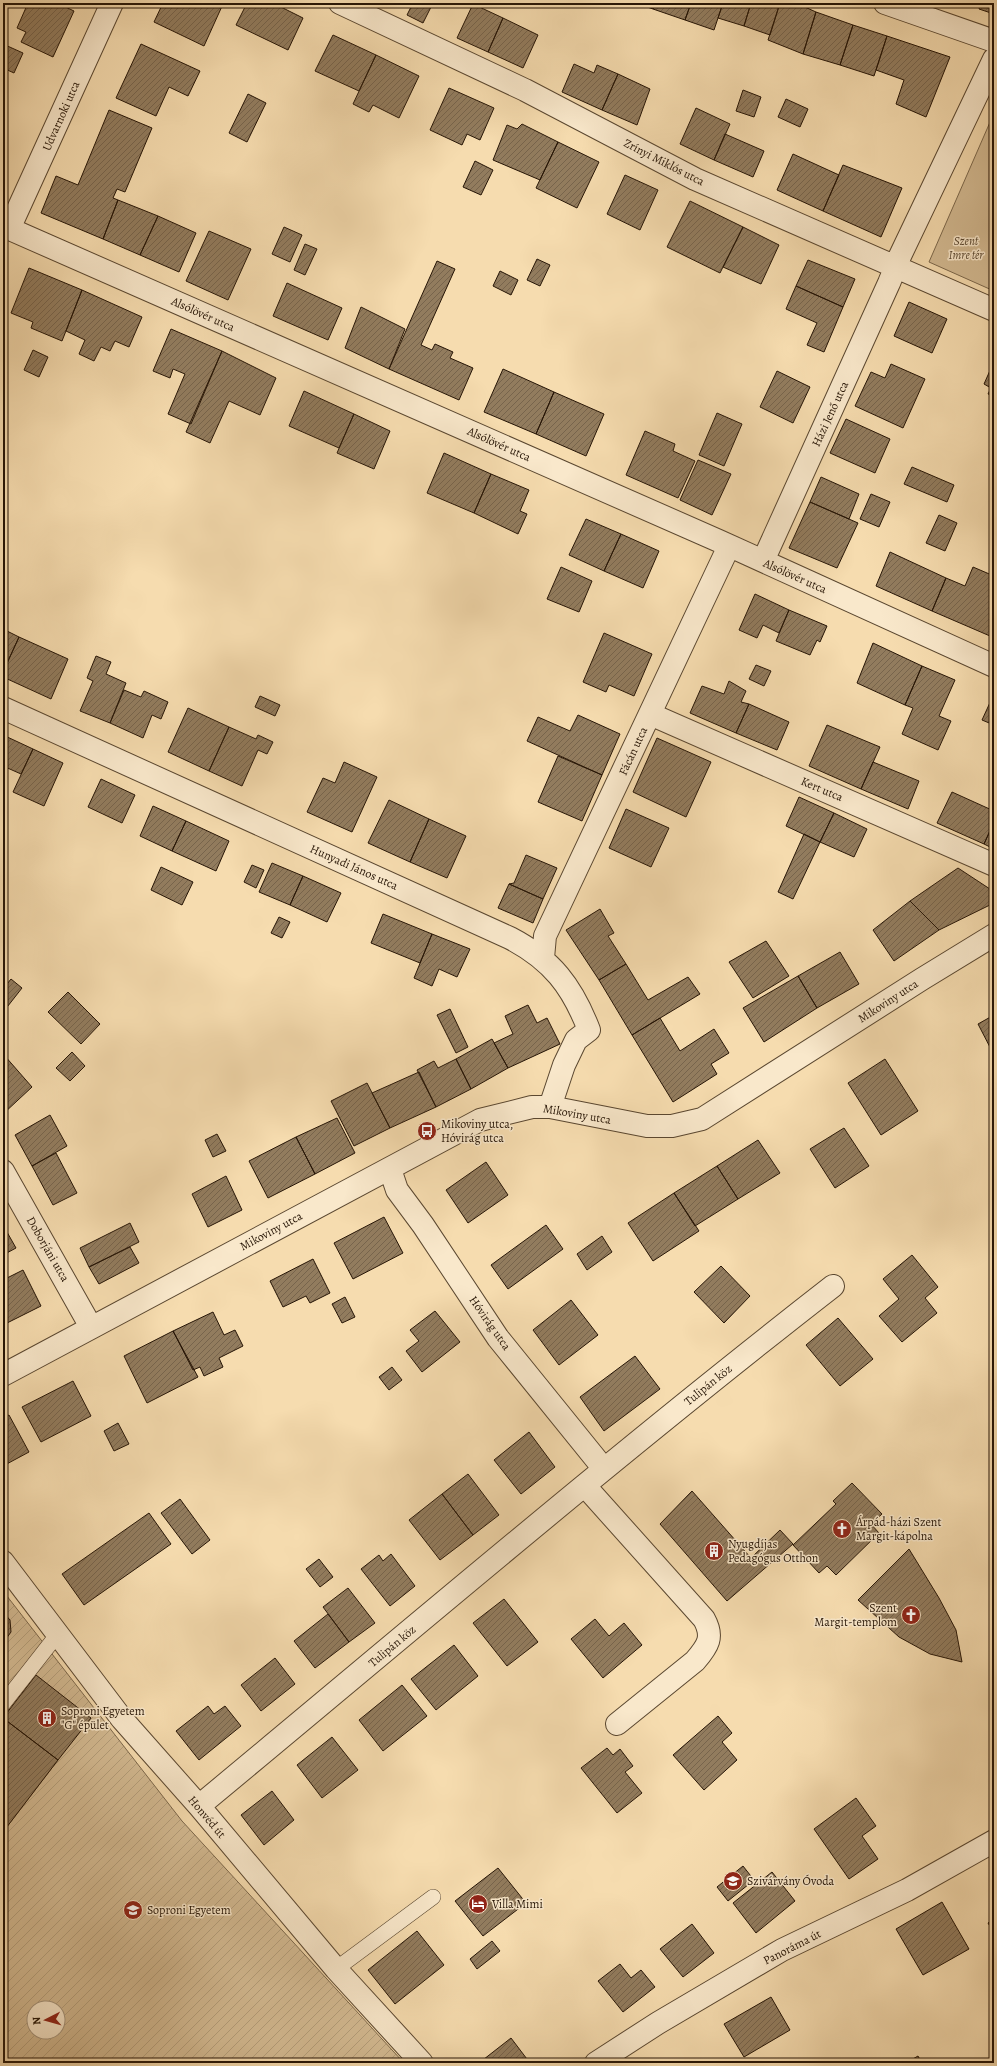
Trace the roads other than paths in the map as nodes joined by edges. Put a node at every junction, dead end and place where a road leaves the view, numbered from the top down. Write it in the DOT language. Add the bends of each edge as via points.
graph roads {
  1 [pos="112,3"];
  2 [pos="340,3"];
  3 [pos="885,3"];
  4 [pos="994,41"];
  5 [pos="994,59"];
  6 [pos="6,228"];
  7 [pos="895,266"];
  8 [pos="994,310"];
  9 [pos="729,546"];
  10 [pos="762,561"];
  11 [pos="994,666"];
  12 [pos="3,708"];
  13 [pos="650,714"];
  14 [pos="994,865"];
  15 [pos="994,935"];
  16 [pos="543,958"];
  17 [pos="550,1107"];
  18 [pos="390,1169"];
  19 [pos="3,1171"];
  20 [pos="833,1286"];
  21 [pos="91,1327"];
  22 [pos="3,1375"];
  23 [pos="604,1469"];
  24 [pos="585,1486"];
  25 [pos="3,1562"];
  26 [pos="57,1635"];
  27 [pos="3,1704"];
  28 [pos="617,1724"];
  29 [pos="199,1806"];
  30 [pos="994,1841"];
  31 [pos="433,1897"];
  32 [pos="336,1969"];
  33 [pos="422,2063"];
  34 [pos="596,2063"];
  1 -- 6 [label="street, Udvarnoki utca"];
  2 -- 7 [label="street, Zrínyi Miklós utca" via="525,90 695,179"];
  3 -- 4 [label="street"];
  5 -- 7 [label="street"];
  6 -- 9 [label="street, Alsólövér utca"];
  7 -- 8 [label="street, Zrínyi Miklós utca"];
  7 -- 10 [label="street, Házi Jenő utca" via="890,284"];
  9 -- 10 [label="street, Alsólövér utca"];
  9 -- 13 [label="street, Fácán utca"];
  10 -- 11 [label="street, Alsólövér utca"];
  12 -- 16 [label="street, Hunyadi János utca" via="510,938"];
  13 -- 14 [label="street, Kert utca"];
  13 -- 16 [label="street, Fácán utca" via="545,936"];
  15 -- 17 [label="street, Mikoviny utca" via="702,1120 672,1126 647,1126"];
  16 -- 17 [label="street, Hunyadi János utca" via="580,1006 589,1030 576,1040 564,1065"];
  17 -- 18 [label="street, Mikoviny utca" via="532,1107 480,1120"];
  18 -- 21 [label="street, Mikoviny utca"];
  18 -- 23 [label="street, Hóvirág utca" via="397,1190 423,1224 498,1338"];
  19 -- 21 [label="street, Doborjáni utca"];
  20 -- 23 [label="street, Tulipán köz"];
  21 -- 22 [label="street, Mikoviny utca"];
  23 -- 24 [label="street, Tulipán köz"];
  24 -- 28 [label="street" via="701,1615 709,1628 709,1639 705,1649"];
  24 -- 29 [label="street, Tulipán köz"];
  25 -- 26 [label="street, Honvéd út"];
  26 -- 27 [label="lane"];
  26 -- 29 [label="street, Honvéd út" via="122,1718"];
  29 -- 32 [label="street, Honvéd út"];
  30 -- 34 [label="street, Panoráma út" via="907,1890 782,1950"];
  31 -- 32 [label="lane"];
  32 -- 33 [label="street, Honvéd út"];
}
